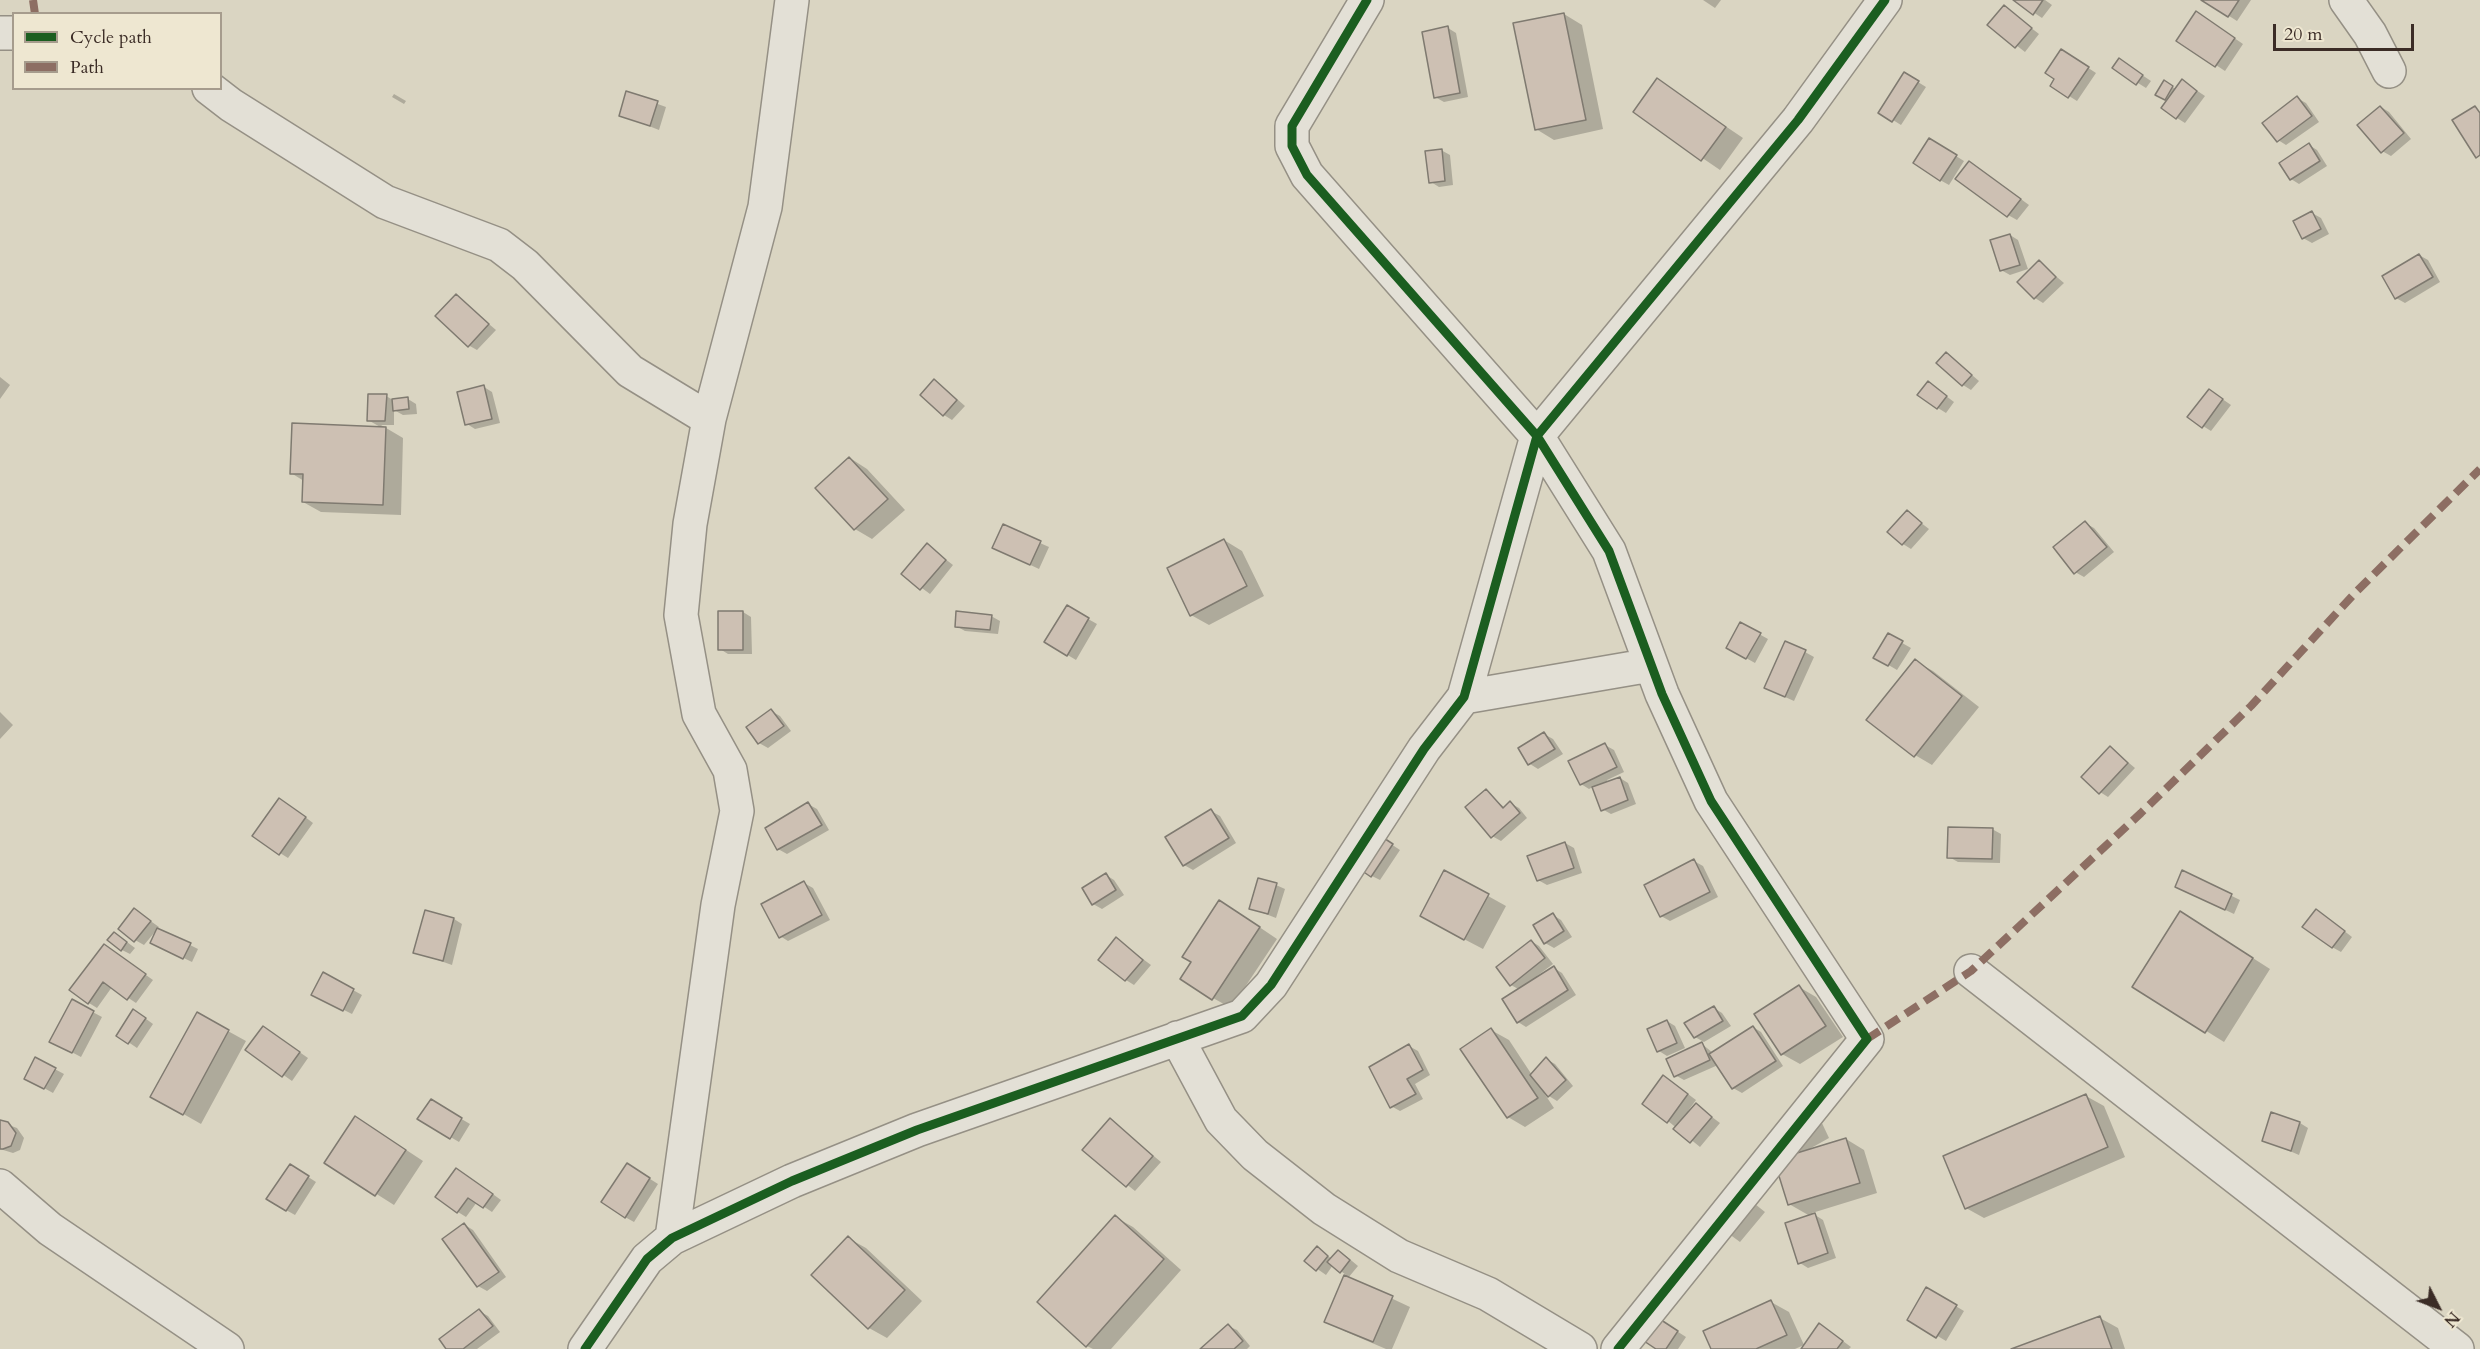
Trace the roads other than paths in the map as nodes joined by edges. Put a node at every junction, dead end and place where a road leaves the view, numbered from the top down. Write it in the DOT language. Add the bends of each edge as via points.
graph roads {
  1 [pos="792,0"];
  2 [pos="1367,0"];
  3 [pos="1885,0"];
  4 [pos="2346,0"];
  5 [pos="2389,71"];
  6 [pos="212,90"];
  7 [pos="710,420"];
  8 [pos="1537,436"];
  9 [pos="1651,665"];
  10 [pos="1464,697"];
  11 [pos="1971,971"];
  12 [pos="1177,1038"];
  13 [pos="0,1186"];
  14 [pos="672,1238"];
  15 [pos="227,1349"];
  16 [pos="585,1349"];
  17 [pos="1580,1349"];
  18 [pos="1618,1349"];
  19 [pos="2457,1349"];
  1 -- 7 [label="street" via="765,207"];
  2 -- 8 [label="street" via="1292,126 1292,146 1307,175"];
  3 -- 8 [label="street" via="1798,120"];
  4 -- 5 [label="street"];
  6 -- 7 [label="street" via="386,202 499,245 525,265 630,371"];
  7 -- 14 [label="street" via="690,524 681,615 699,714 730,770 737,811 718,905"];
  8 -- 9 [label="street" via="1609,551"];
  8 -- 10 [label="street"];
  9 -- 10 [label="street"];
  9 -- 18 [label="street" via="1711,801 1867,1039"];
  10 -- 12 [label="street" via="1424,749 1271,985 1242,1016"];
  11 -- 19 [label="street"];
  12 -- 14 [label="street" via="917,1130 792,1181"];
  12 -- 17 [label="street" via="1221,1120 1255,1155 1324,1209 1399,1256 1488,1294"];
  13 -- 15 [label="street" via="50,1229"];
  14 -- 16 [label="street" via="647,1258"];
}
